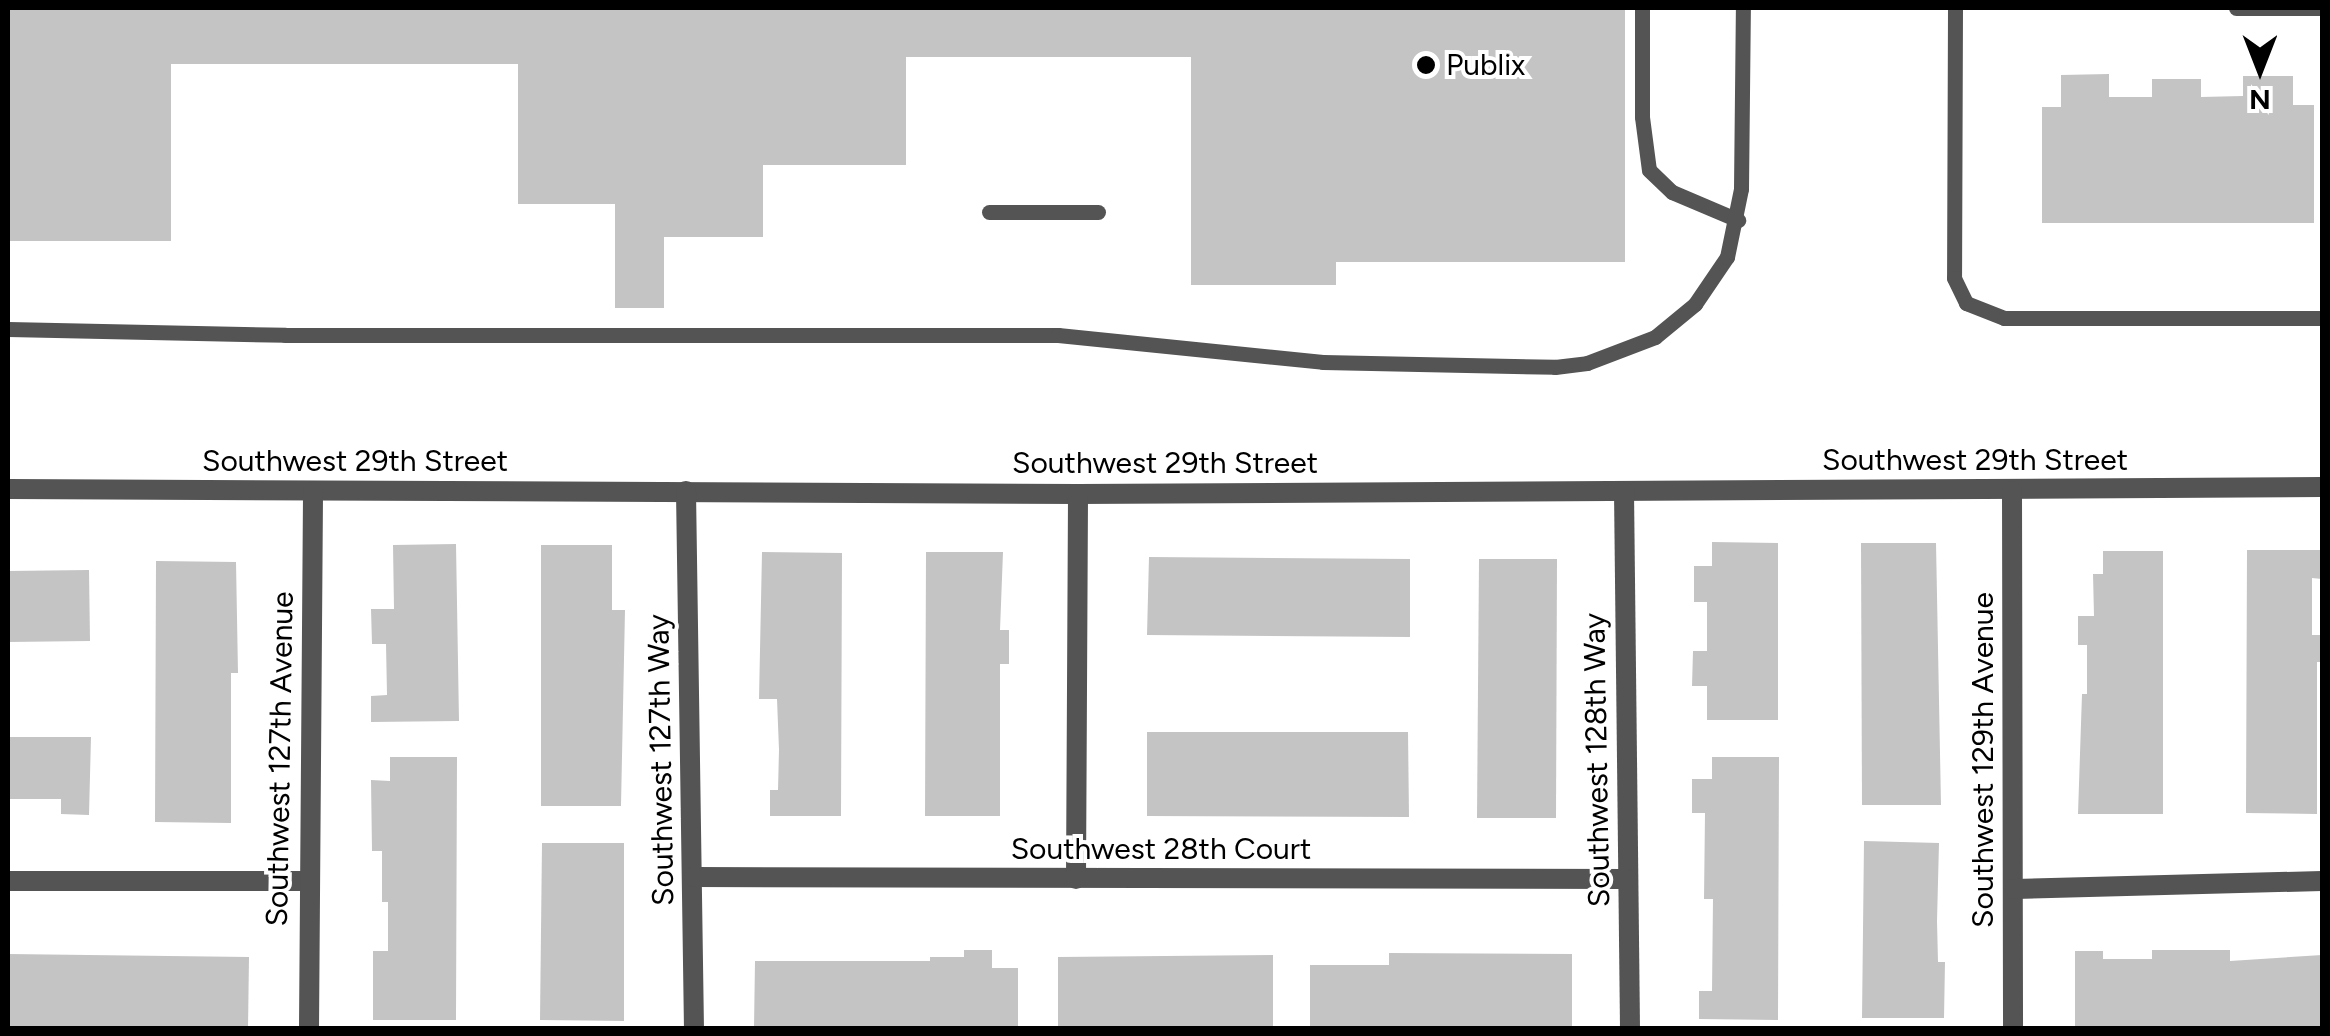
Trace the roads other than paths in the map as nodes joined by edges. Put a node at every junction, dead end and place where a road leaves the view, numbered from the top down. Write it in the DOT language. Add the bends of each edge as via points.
graph roads {
  1 [pos="1642,8"];
  2 [pos="1743,8"];
  3 [pos="1955,8"];
  4 [pos="2236,8"];
  5 [pos="2322,8"];
  6 [pos="989,212"];
  7 [pos="1098,212"];
  8 [pos="1738,220"];
  9 [pos="2322,318"];
  10 [pos="8,329"];
  11 [pos="2322,487"];
  12 [pos="8,489"];
  13 [pos="313,491"];
  14 [pos="686,491"];
  15 [pos="1624,491"];
  16 [pos="2012,491"];
  17 [pos="1078,494"];
  18 [pos="694,877"];
  19 [pos="1076,879"];
  20 [pos="1627,879"];
  21 [pos="307,880"];
  22 [pos="8,881"];
  23 [pos="2322,881"];
  24 [pos="2015,888"];
  25 [pos="309,1028"];
  26 [pos="694,1028"];
  27 [pos="1630,1028"];
  28 [pos="2013,1028"];
  1 -- 8 [label="lane" via="1649,170 1672,192"];
  2 -- 8 [label="lane"];
  3 -- 9 [label="lane" via="1954,278 1966,303 2004,318"];
  4 -- 5 [label="lane"];
  6 -- 7 [label="lane"];
  8 -- 10 [label="lane" via="1714,282 1678,320 1621,354 1555,367 1269,358 1058,335"];
  11 -- 16 [label="street, Southwest 29th Street"];
  12 -- 13 [label="street, Southwest 29th Street"];
  13 -- 14 [label="street, Southwest 29th Street"];
  13 -- 21 [label="street, Southwest 127th Avenue"];
  14 -- 17 [label="street, Southwest 29th Street"];
  14 -- 18 [label="street, Southwest 127th Way"];
  15 -- 16 [label="street, Southwest 29th Street"];
  15 -- 17 [label="street, Southwest 29th Street"];
  15 -- 20 [label="street, Southwest 128th Way"];
  16 -- 24 [label="street, Southwest 129th Avenue"];
  17 -- 19 [label="street"];
  18 -- 19 [label="street, Southwest 28th Court"];
  18 -- 26 [label="street, Southwest 127th Way"];
  19 -- 20 [label="street, Southwest 28th Court"];
  20 -- 27 [label="street, Southwest 128th Way"];
  21 -- 22 [label="street"];
  21 -- 25 [label="street, Southwest 127th Avenue"];
  23 -- 24 [label="street"];
  24 -- 28 [label="street, Southwest 129th Avenue"];
}
